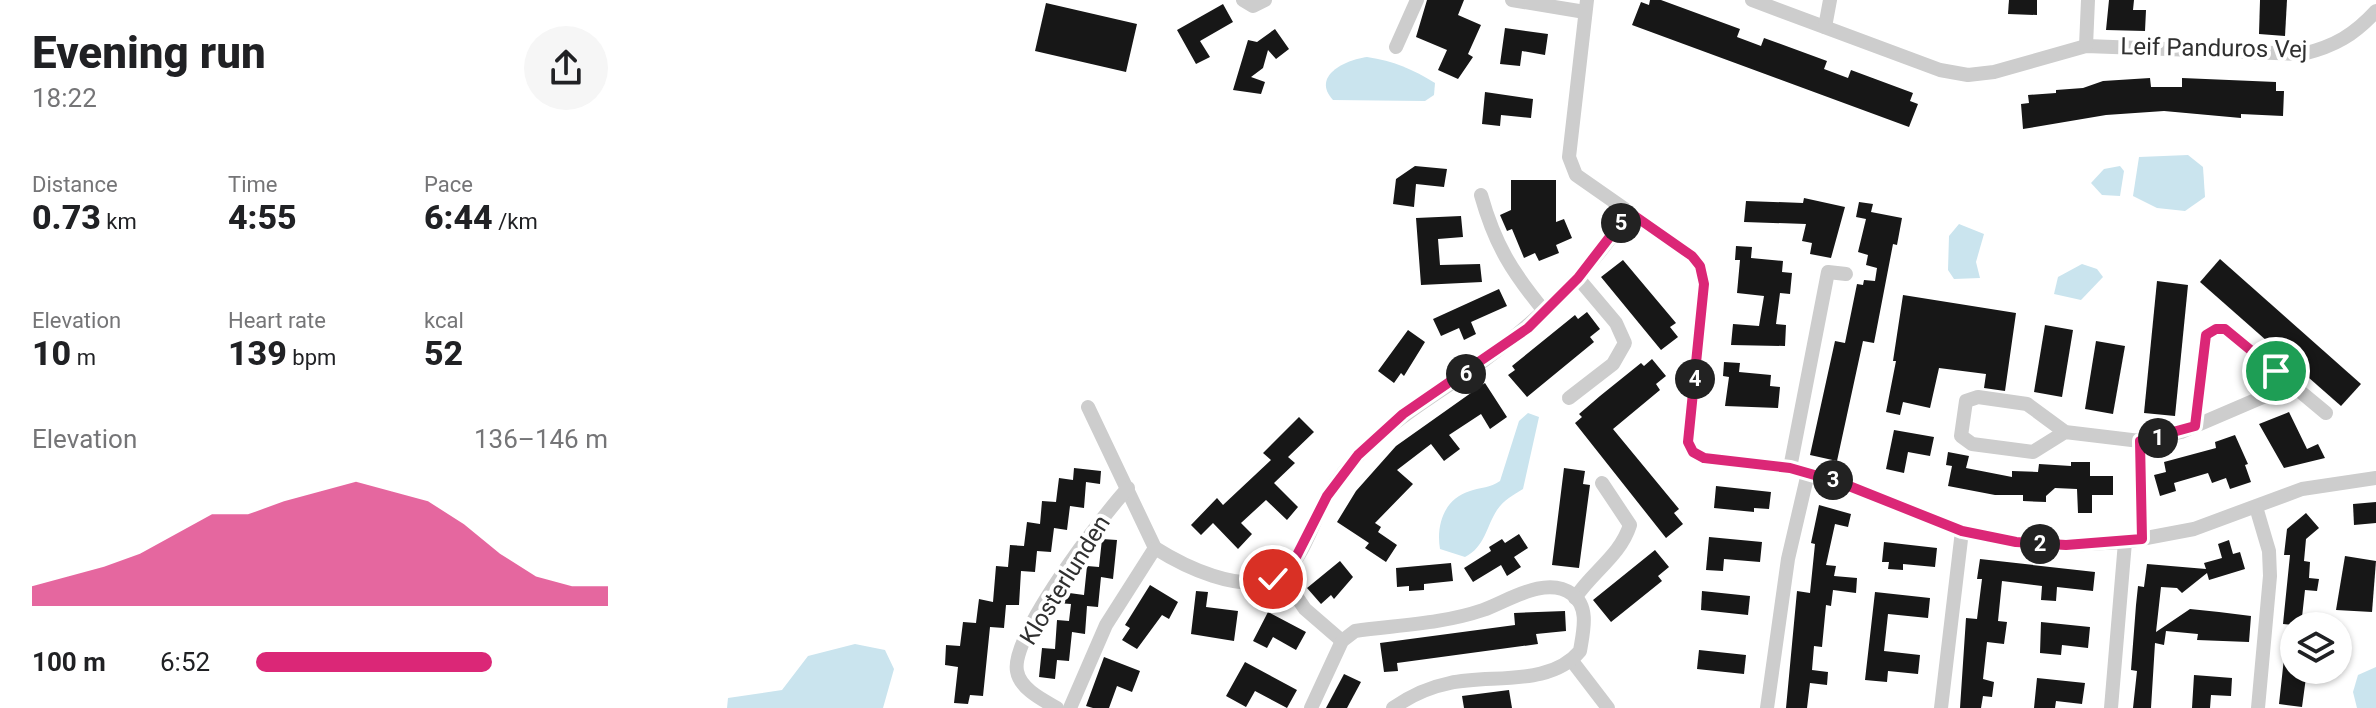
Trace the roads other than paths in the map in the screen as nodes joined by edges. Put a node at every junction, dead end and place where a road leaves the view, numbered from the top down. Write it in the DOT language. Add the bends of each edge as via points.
graph roads {
  1 [pos="1243,0"];
  2 [pos="1265,0"];
  3 [pos="1417,0"];
  4 [pos="1512,0"];
  5 [pos="1752,0"];
  6 [pos="1830,0"];
  7 [pos="2088,0"];
  8 [pos="1586,6"];
  9 [pos="2376,11"];
  10 [pos="1825,27"];
  11 [pos="2086,46"];
  12 [pos="1396,47"];
  13 [pos="1481,195"];
  14 [pos="1629,212"];
  15 [pos="1846,274"];
  16 [pos="1578,278"];
  17 [pos="1545,312"];
  18 [pos="2279,390"];
  19 [pos="1569,398"];
  20 [pos="1088,407"];
  21 [pos="2326,413"];
  22 [pos="2195,426"];
  23 [pos="2065,432"];
  24 [pos="2140,441"];
  25 [pos="1790,468"];
  26 [pos="1808,473"];
  27 [pos="2376,478"];
  28 [pos="1602,483"];
  29 [pos="1128,488"];
  30 [pos="2256,507"];
  31 [pos="1962,531"];
  32 [pos="2142,539"];
  33 [pos="2125,542"];
  34 [pos="1155,548"];
  35 [pos="1281,574"];
  36 [pos="1575,598"];
  37 [pos="1342,641"];
  38 [pos="1572,661"];
  39 [pos="1057,708"];
  40 [pos="1070,708"];
  41 [pos="1311,708"];
  42 [pos="1393,708"];
  43 [pos="1608,708"];
  44 [pos="1767,708"];
  45 [pos="1941,708"];
  46 [pos="2111,708"];
  47 [pos="2258,708"];
  1 -- 2 [label="street" via="1253,6"];
  3 -- 12 [label="street"];
  4 -- 8 [label="street"];
  5 -- 10 [label="street, Leif Panduros Vej"];
  6 -- 10 [label="street"];
  7 -- 11 [label="street, Leif Panduros Vej"];
  8 -- 14 [label="street" via="1569,157 1576,175"];
  9 -- 11 [label="street, Leif Panduros Vej" via="2344,40 2303,54"];
  10 -- 11 [label="street, Leif Panduros Vej" via="1940,70 1968,75"];
  13 -- 17 [label="street" via="1499,251"];
  14 -- 16 [label="street"];
  14 -- 25 [label="street" via="1700,266 1704,284 1688,442 1693,452 1704,458"];
  15 -- 25 [label="street" via="1828,272"];
  16 -- 17 [label="street"];
  16 -- 19 [label="street" via="1616,323 1625,343 1613,364"];
  17 -- 35 [label="street" via="1403,414 1358,455"];
  18 -- 22 [label="street"];
  20 -- 29 [label="street, Klosterlunden"];
  21 -- 22 [label="street" via="2225,329 2216,329 2206,335"];
  22 -- 24 [label="street"];
  23 -- 23 [label="street" via="2027,404 1978,397 1966,401 1961,436 1972,444 2033,452"];
  23 -- 24 [label="street"];
  24 -- 32 [label="street"];
  25 -- 26 [label="street"];
  26 -- 31 [label="street"];
  26 -- 44 [label="street" via="1788,559"];
  27 -- 30 [label="street" via="2302,489"];
  28 -- 36 [label="street" via="1630,525 1623,548 1592,573"];
  29 -- 34 [label="street, Klosterlunden"];
  29 -- 39 [label="street, Klosterlunden" via="1095,525 1034,620 1020,653 1016,670 1021,681"];
  30 -- 32 [label="street" via="2194,529"];
  30 -- 47 [label="street" via="2270,576"];
  31 -- 33 [label="street" via="2016,542"];
  31 -- 45 [label="street"];
  32 -- 33 [label="street"];
  33 -- 46 [label="street"];
  34 -- 35 [label="street" via="1228,578 1254,582"];
  34 -- 40 [label="street" via="1106,625"];
  35 -- 37 [label="street" via="1305,609"];
  36 -- 37 [label="street" via="1554,588 1531,590 1456,618 1355,631"];
  36 -- 38 [label="street" via="1585,619 1580,651"];
  37 -- 41 [label="street"];
  38 -- 42 [label="street" via="1554,672 1450,683"];
  38 -- 43 [label="street"];
}
